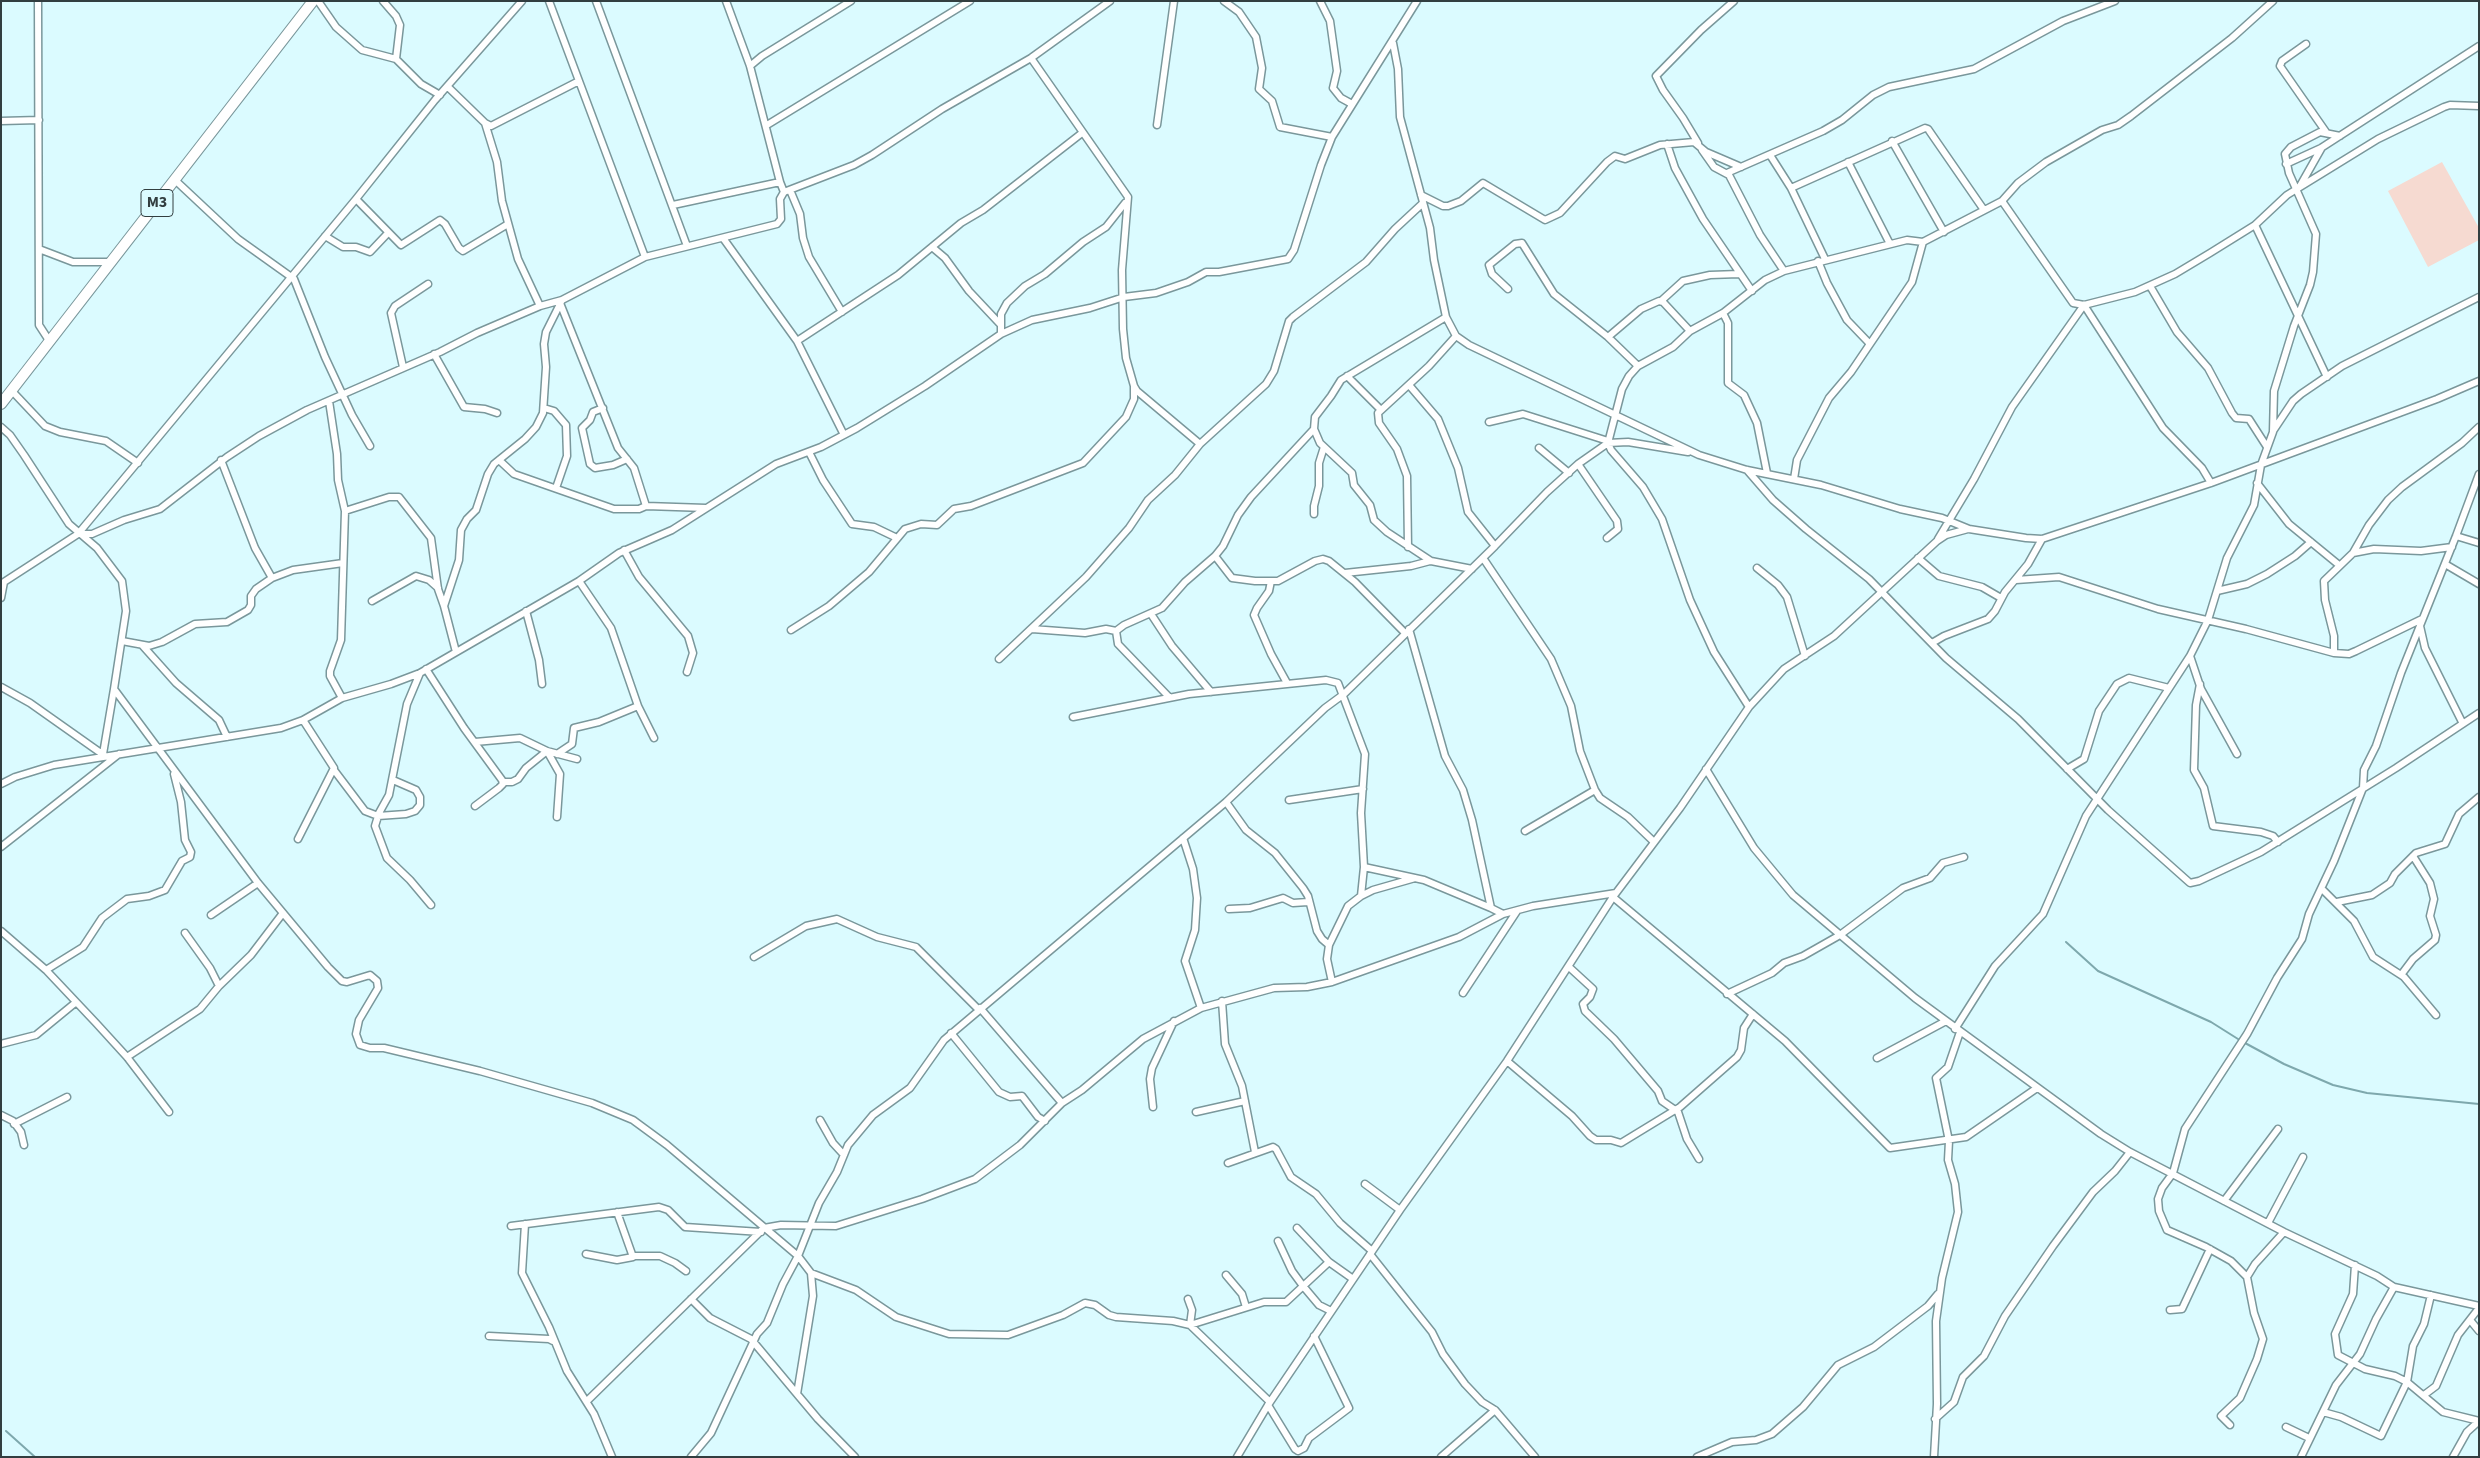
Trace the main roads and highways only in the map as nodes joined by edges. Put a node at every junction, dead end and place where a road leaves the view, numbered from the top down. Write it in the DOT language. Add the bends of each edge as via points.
graph roads {
  1 [pos="314,1"];
  2 [pos="1,404"];
  1 -- 2 [label="main road, M3"];
}
